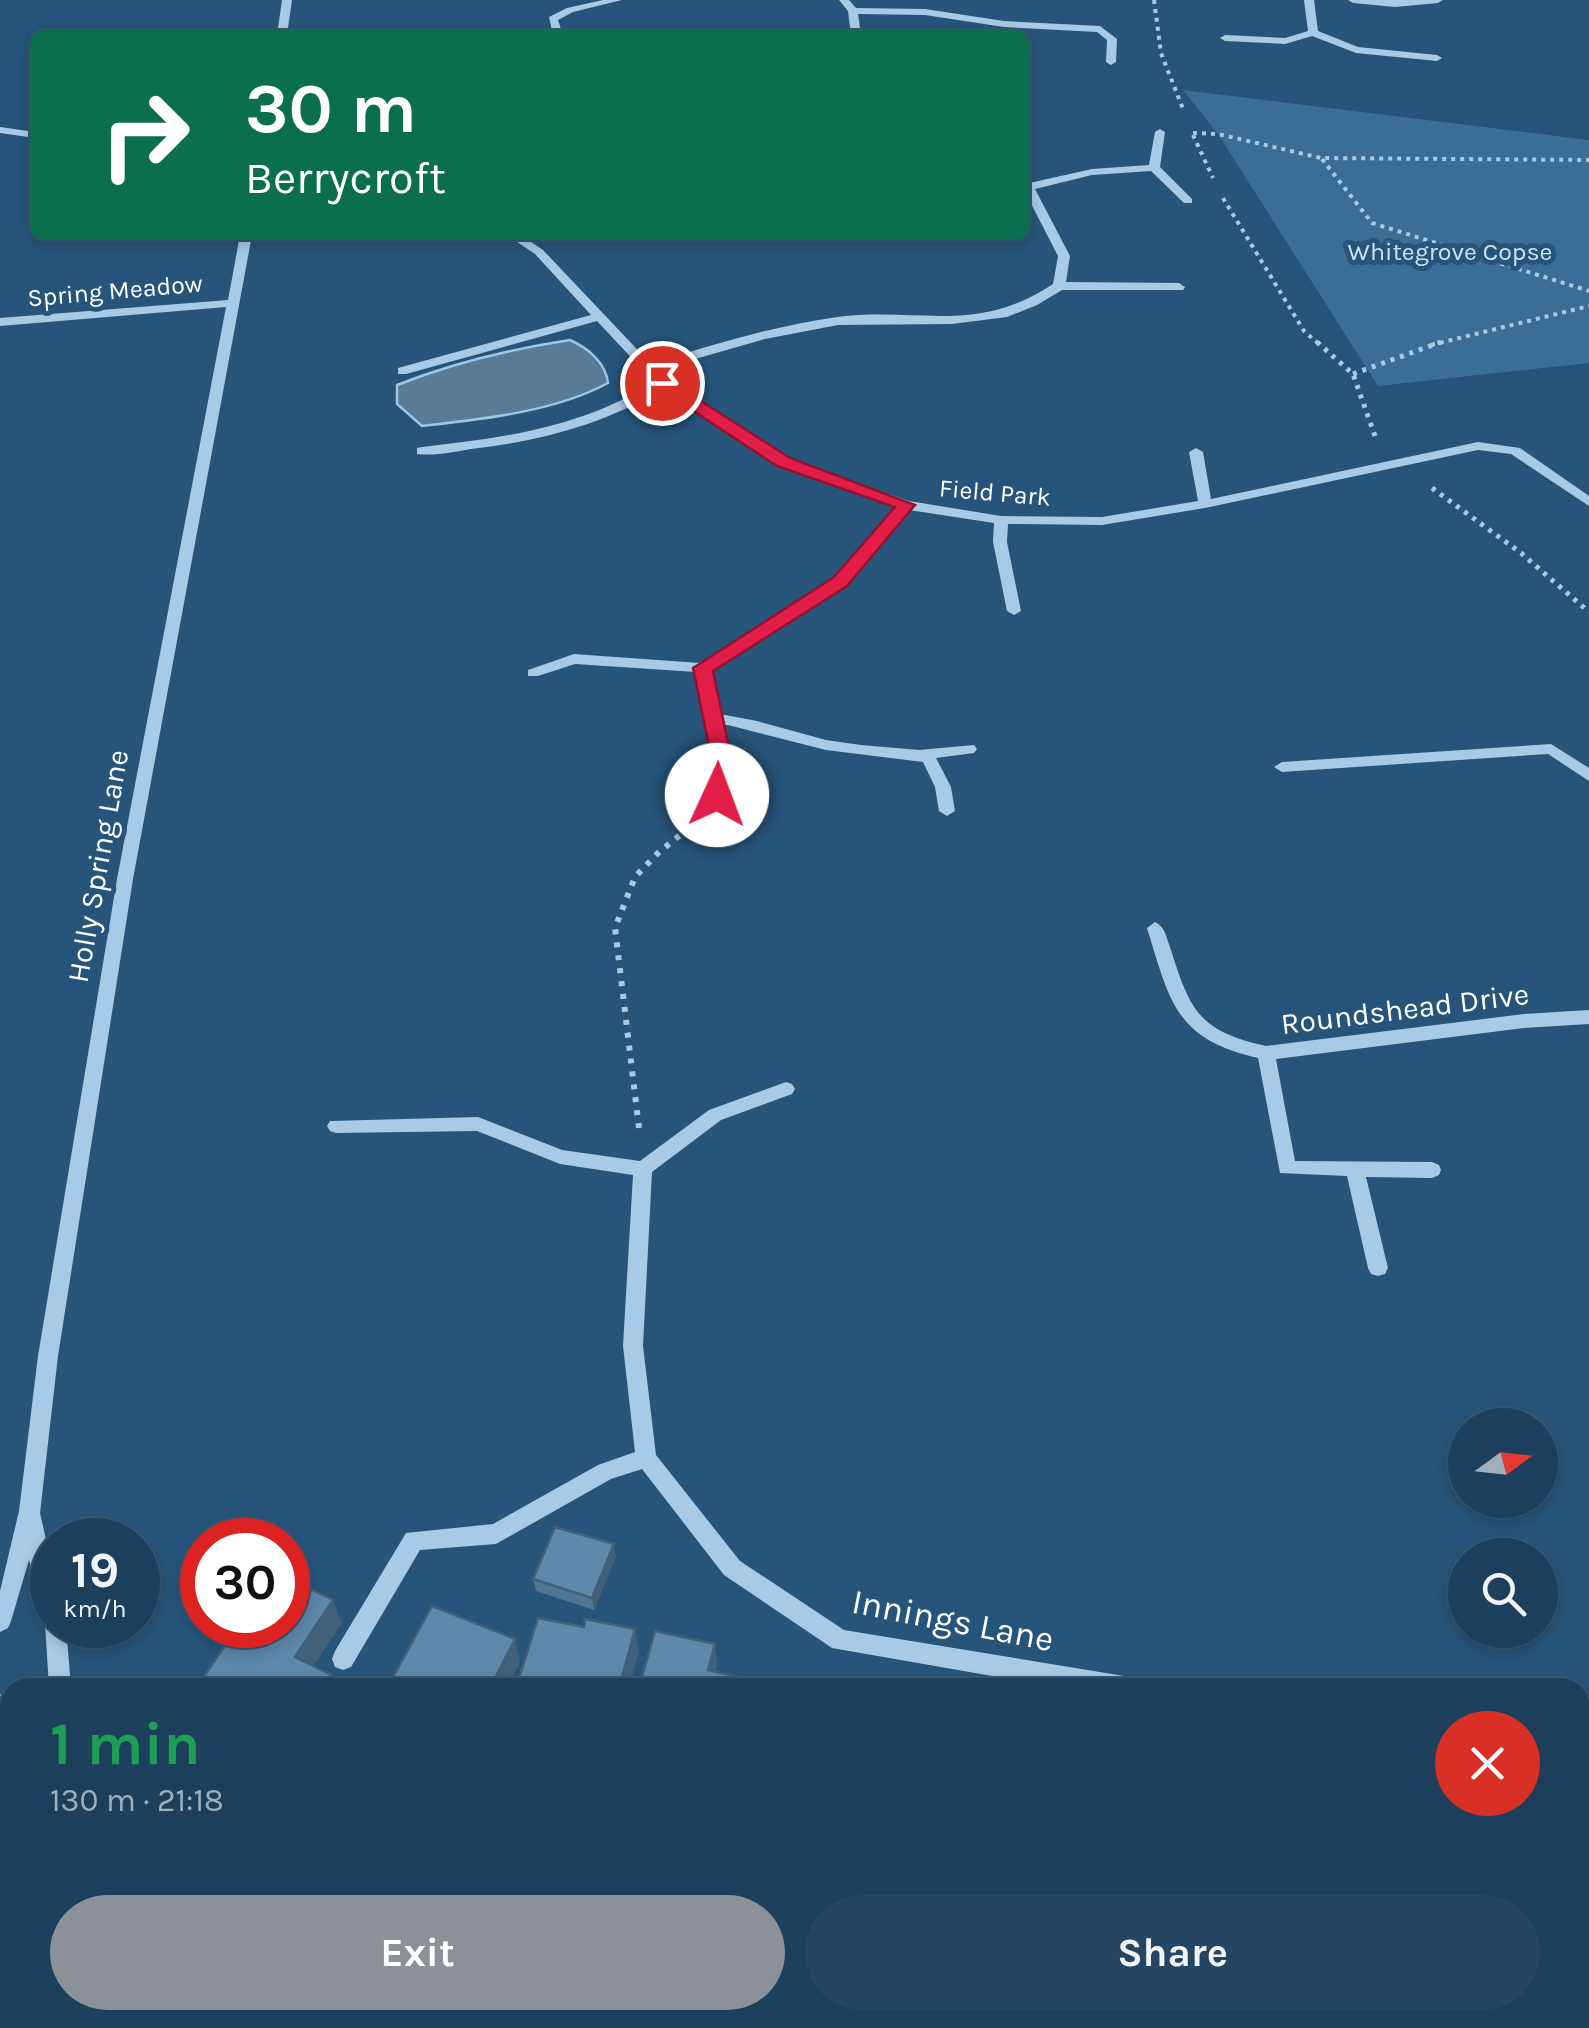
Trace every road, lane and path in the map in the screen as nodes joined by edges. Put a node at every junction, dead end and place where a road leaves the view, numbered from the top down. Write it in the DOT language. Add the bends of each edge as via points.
graph roads {
  1 [pos="287,0"];
  2 [pos="617,0"];
  3 [pos="844,0"];
  4 [pos="1154,0"];
  5 [pos="1308,0"];
  6 [pos="1353,0"];
  7 [pos="1438,0"];
  8 [pos="853,11"];
  9 [pos="283,30"];
  10 [pos="556,30"];
  11 [pos="855,30"];
  12 [pos="1312,33"];
  13 [pos="1226,38"];
  14 [pos="1437,58"];
  15 [pos="1111,62"];
  16 [pos="1186,117"];
  17 [pos="0,130"];
  18 [pos="1160,132"];
  19 [pos="30,134"];
  20 [pos="1321,158"];
  21 [pos="1589,160"];
  22 [pos="1154,168"];
  23 [pos="1214,179"];
  24 [pos="1030,187"];
  25 [pos="1030,191"];
  26 [pos="1221,194"];
  27 [pos="1188,202"];
  28 [pos="1030,209"];
  29 [pos="1040,210"];
  30 [pos="245,240"];
  31 [pos="521,240"];
  32 [pos="1058,286"];
  33 [pos="1178,287"];
  34 [pos="1589,291"];
  35 [pos="234,302"];
  36 [pos="1589,306"];
  37 [pos="598,316"];
  38 [pos="0,322"];
  39 [pos="402,370"];
  40 [pos="646,370"];
  41 [pos="1353,374"];
  42 [pos="662,383"];
  43 [pos="1372,433"];
  44 [pos="422,451"];
  45 [pos="1196,452"];
  46 [pos="1435,491"];
  47 [pos="1589,502"];
  48 [pos="1205,504"];
  49 [pos="906,505"];
  50 [pos="1001,520"];
  51 [pos="1014,611"];
  52 [pos="1589,612"];
  53 [pos="703,668"];
  54 [pos="533,673"];
  55 [pos="714,720"];
  56 [pos="969,748"];
  57 [pos="920,755"];
  58 [pos="1282,768"];
  59 [pos="1589,776"];
  60 [pos="717,795"];
  61 [pos="948,810"];
  62 [pos="1156,928"];
  63 [pos="1589,1017"];
  64 [pos="1266,1053"];
  65 [pos="786,1089"];
  66 [pos="336,1126"];
  67 [pos="1355,1169"];
  68 [pos="644,1170"];
  69 [pos="1432,1170"];
  70 [pos="1378,1268"];
  71 [pos="646,1458"];
  72 [pos="30,1511"];
  73 [pos="31,1518"];
  74 [pos="0,1621"];
  75 [pos="57,1648"];
  76 [pos="343,1659"];
  77 [pos="59,1678"];
  78 [pos="1070,1678"];
  1 -- 9 [label="street"];
  2 -- 10 [label="street" via="553,19"];
  3 -- 8 [label="street"];
  4 -- 16 [label="path" via="1161,53"];
  5 -- 12 [label="street"];
  6 -- 7 [label="street"];
  8 -- 11 [label="street"];
  8 -- 15 [label="street" via="1100,29 1112,39"];
  12 -- 13 [label="street" via="1285,42"];
  12 -- 14 [label="street" via="1356,50"];
  17 -- 19 [label="street"];
  18 -- 22 [label="street"];
  20 -- 21 [label="path"];
  20 -- 23 [label="path" via="1192,132"];
  20 -- 34 [label="path" via="1372,224"];
  22 -- 24 [label="street" via="1092,172"];
  22 -- 27 [label="street"];
  25 -- 29 [label="street"];
  26 -- 41 [label="path" via="1304,331"];
  28 -- 29 [label="street"];
  29 -- 32 [label="street" via="1064,256"];
  30 -- 35 [label="street, Holly Spring Lane"];
  31 -- 37 [label="street, Field Park"];
  32 -- 33 [label="street"];
  32 -- 40 [label="street" via="1039,302 982,321 844,320 751,336"];
  35 -- 38 [label="street, Spring Meadow"];
  35 -- 72 [label="street, Holly Spring Lane" via="125,879"];
  36 -- 41 [label="path" via="1422,347"];
  37 -- 39 [label="street"];
  37 -- 40 [label="street, Field Park"];
  40 -- 42 [label="street, Field Park"];
  41 -- 43 [label="path"];
  42 -- 44 [label="street" via="624,407 572,423"];
  42 -- 49 [label="street, Field Park" via="784,462"];
  45 -- 48 [label="street"];
  46 -- 52 [label="path" via="1521,552"];
  47 -- 48 [label="street, Field Park" via="1515,451 1478,446"];
  48 -- 50 [label="street, Field Park" via="1102,522"];
  49 -- 50 [label="street, Field Park"];
  49 -- 53 [label="street" via="841,582"];
  50 -- 51 [label="street"];
  53 -- 54 [label="street" via="574,660"];
  53 -- 55 [label="street"];
  55 -- 57 [label="street" via="746,720 830,746"];
  55 -- 60 [label="street" via="725,776"];
  56 -- 57 [label="street"];
  57 -- 61 [label="street" via="929,759"];
  58 -- 59 [label="street" via="1551,749"];
  60 -- 68 [label="path" via="627,884 619,902 615,928"];
  62 -- 64 [label="street, Roundshead Drive" via="1184,1014 1228,1047"];
  63 -- 64 [label="street, Roundshead Drive"];
  64 -- 67 [label="street" via="1288,1168"];
  65 -- 68 [label="street" via="715,1115"];
  66 -- 68 [label="street" via="478,1124 560,1157"];
  67 -- 69 [label="street"];
  67 -- 70 [label="street"];
  68 -- 71 [label="street" via="634,1346"];
  71 -- 76 [label="street" via="605,1472 496,1534 414,1540"];
  71 -- 78 [label="street, Innings Lane" via="732,1568 840,1640"];
  72 -- 73 [label="street, Holly Spring Lane"];
  72 -- 74 [label="street, Holly Spring Lane"];
  75 -- 77 [label="street"];
}
